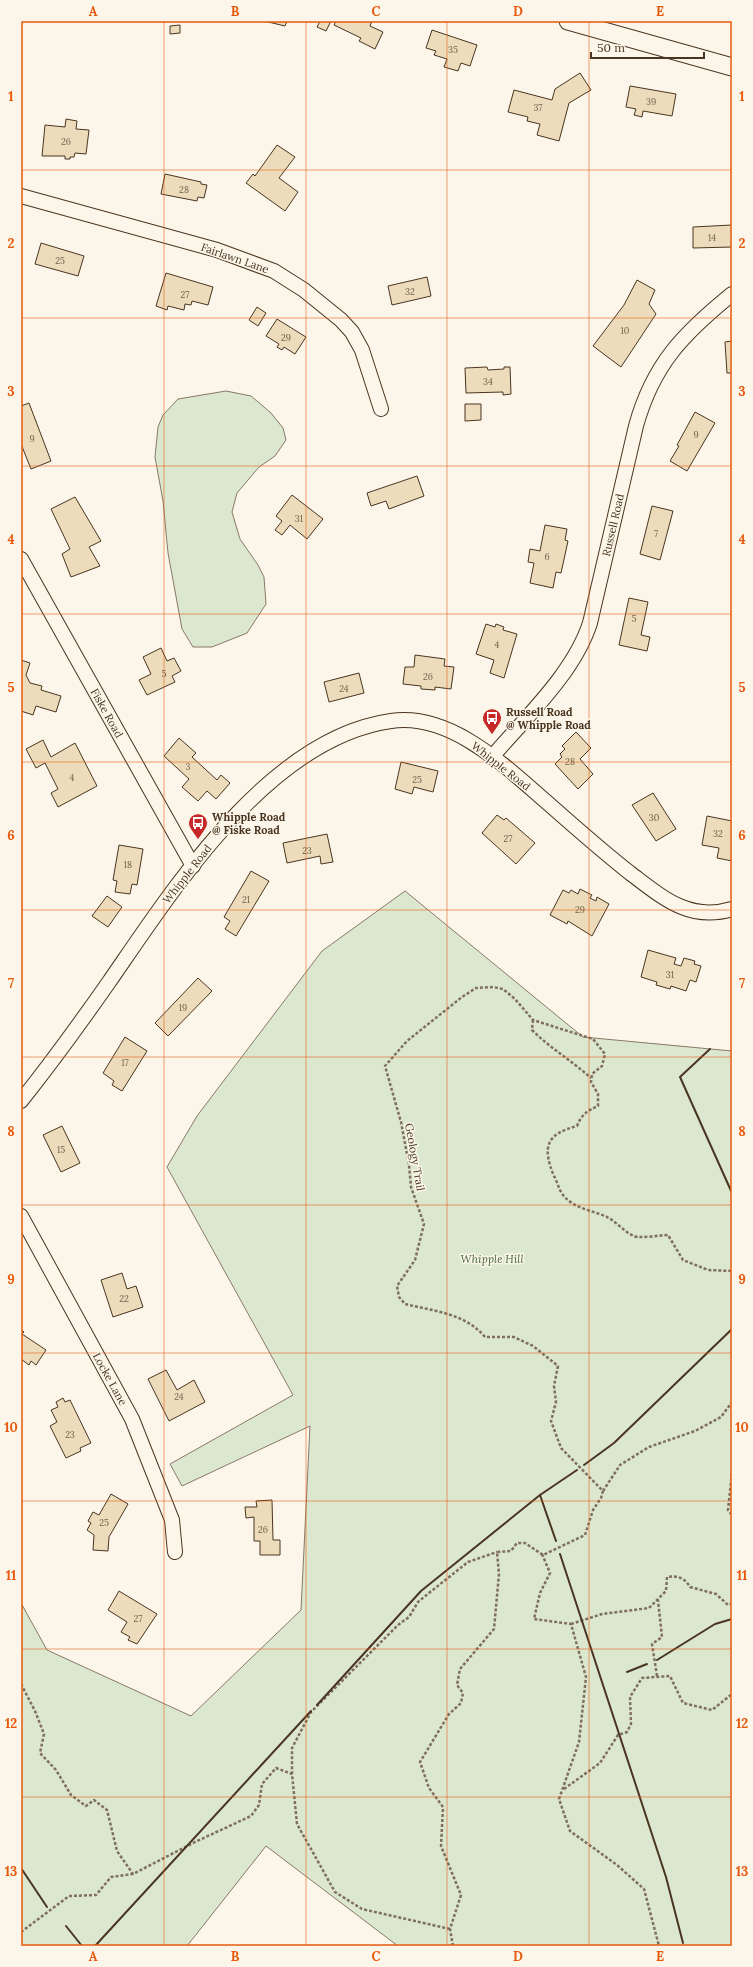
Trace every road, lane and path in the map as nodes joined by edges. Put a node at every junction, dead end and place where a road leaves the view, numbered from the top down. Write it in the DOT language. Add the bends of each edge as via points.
graph roads {
  1 [pos="568,21"];
  2 [pos="732,67"];
  3 [pos="21,196"];
  4 [pos="732,294"];
  5 [pos="381,409"];
  6 [pos="21,559"];
  7 [pos="492,757"];
  8 [pos="193,866"];
  9 [pos="732,909"];
  10 [pos="533,1020"];
  11 [pos="592,1078"];
  12 [pos="21,1100"];
  13 [pos="21,1216"];
  14 [pos="732,1271"];
  15 [pos="732,1402"];
  16 [pos="732,1473"];
  17 [pos="603,1491"];
  18 [pos="732,1514"];
  19 [pos="175,1552"];
  20 [pos="497,1552"];
  21 [pos="543,1555"];
  22 [pos="658,1600"];
  23 [pos="732,1604"];
  24 [pos="571,1624"];
  25 [pos="656,1676"];
  26 [pos="21,1684"];
  27 [pos="732,1694"];
  28 [pos="292,1774"];
  29 [pos="563,1789"];
  30 [pos="133,1874"];
  31 [pos="450,1929"];
  32 [pos="21,1932"];
  33 [pos="453,1946"];
  34 [pos="659,1946"];
  1 -- 2 [label="street"];
  3 -- 5 [label="street, Fairlawn Lane" via="217,250 274,271 304,290 352,332 362,350"];
  4 -- 7 [label="street, Russell Road" via="689,330 653,381 638,420 584,642 569,667"];
  6 -- 8 [label="street, Fiske Road"];
  7 -- 8 [label="street, Whipple Road" via="460,736 422,722 396,720 362,728 308,753 273,779 228,823"];
  7 -- 9 [label="street, Whipple Road" via="663,899 697,912"];
  8 -- 12 [label="street, Whipple Road" via="159,909 72,1034"];
  10 -- 11 [label="path" via="532,1030"];
  10 -- 11 [label="path" via="593,1039 605,1054 602,1066 592,1074"];
  10 -- 17 [label="path, Geology Trail" via="515,999 502,989 476,988 408,1042 385,1066 401,1122 411,1187 424,1224 415,1260 397,1286 399,1297 404,1304 462,1318 478,1328 485,1337 514,1336 533,1346 558,1366 554,1386 556,1402 550,1421 561,1448"];
  11 -- 14 [label="path" via="591,1082 598,1094 598,1106 586,1111 577,1126 554,1135 547,1149 550,1166 563,1195 592,1213 607,1217 636,1237 668,1235 683,1260 708,1270"];
  13 -- 19 [label="street, Locke Lane" via="132,1419 172,1520"];
  15 -- 17 [label="path" via="720,1417 708,1424 649,1447 620,1465"];
  16 -- 18 [label="path" via="728,1510"];
  17 -- 21 [label="path" via="593,1510 585,1535"];
  20 -- 21 [label="path" via="510,1551 517,1544 525,1544"];
  20 -- 28 [label="path" via="468,1562 418,1602 409,1616 311,1712 292,1748"];
  20 -- 31 [label="path" via="499,1574 494,1629 460,1668 457,1685 463,1693 461,1703 449,1714 420,1762 429,1788 443,1807 441,1846 461,1895"];
  21 -- 24 [label="path" via="550,1573 540,1593 534,1619"];
  22 -- 23 [label="path" via="666,1591 667,1577 675,1575 687,1582 690,1587 716,1594 728,1605"];
  22 -- 24 [label="path" via="648,1608 602,1614"];
  22 -- 25 [label="path" via="662,1637 652,1644"];
  24 -- 29 [label="path" via="586,1677 579,1742"];
  25 -- 27 [label="path" via="670,1676 683,1703 712,1710"];
  25 -- 29 [label="path" via="642,1678 630,1697 631,1724 627,1732 618,1735 600,1763"];
  26 -- 30 [label="path" via="44,1734 40,1753 56,1770 71,1795 86,1806 94,1800 107,1810 117,1851"];
  28 -- 30 [label="path" via="276,1768 262,1784 259,1805 251,1816"];
  28 -- 31 [label="path" via="297,1824 335,1892 362,1909"];
  29 -- 34 [label="path" via="559,1799 570,1832 617,1865 644,1889"];
  30 -- 32 [label="path" via="111,1877 96,1895 69,1896"];
  31 -- 33 [label="path"];
}
